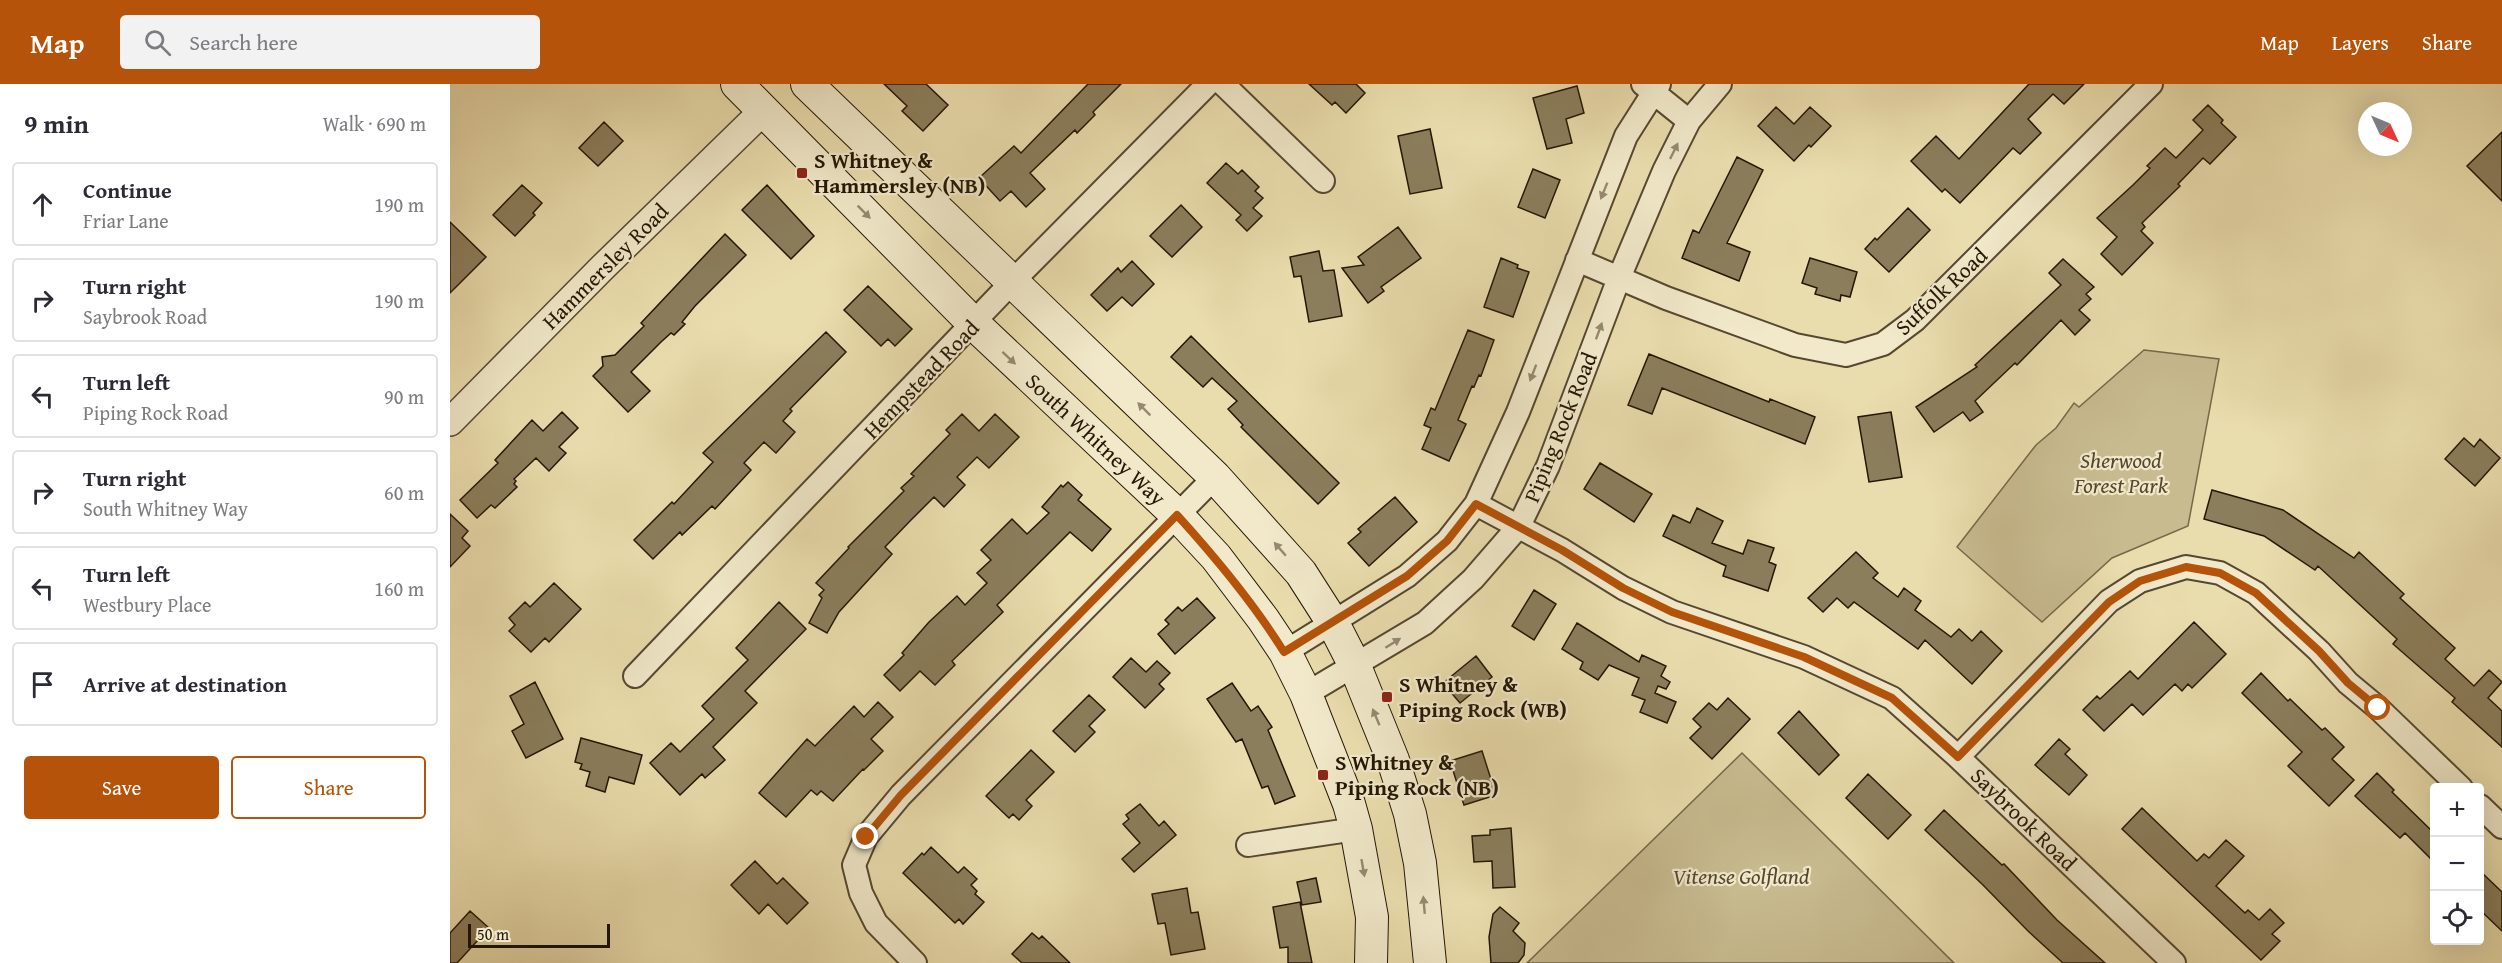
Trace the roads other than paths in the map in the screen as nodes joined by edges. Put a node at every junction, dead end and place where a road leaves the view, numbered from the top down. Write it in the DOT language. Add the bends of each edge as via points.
graph roads {
  1 [pos="737,84"];
  2 [pos="807,84"];
  3 [pos="1208,84"];
  4 [pos="1223,84"];
  5 [pos="1720,84"];
  6 [pos="2151,84"];
  7 [pos="1652,87"];
  8 [pos="763,111"];
  9 [pos="1689,121"];
  10 [pos="1323,181"];
  11 [pos="1577,260"];
  12 [pos="1619,278"];
  13 [pos="1013,281"];
  14 [pos="974,324"];
  15 [pos="450,422"];
  16 [pos="1215,477"];
  17 [pos="1476,504"];
  18 [pos="1177,515"];
  19 [pos="1519,526"];
  20 [pos="1333,623"];
  21 [pos="1284,652"];
  22 [pos="1355,666"];
  23 [pos="635,676"];
  24 [pos="1306,694"];
  25 [pos="1958,757"];
  26 [pos="2456,783"];
  27 [pos="2484,810"];
  28 [pos="2502,827"];
  29 [pos="1356,829"];
  30 [pos="1248,845"];
  31 [pos="915,963"];
  32 [pos="1371,963"];
  33 [pos="1430,963"];
  34 [pos="2174,963"];
  1 -- 8 [label="main road, South Whitney Way"];
  2 -- 13 [label="main road"];
  3 -- 13 [label="street, Hempstead Road"];
  4 -- 10 [label="street"];
  5 -- 9 [label="street, Piping Rock Road"];
  6 -- 12 [label="street, Suffolk Road" via="1915,320 1883,344 1846,355 1794,345"];
  7 -- 9 [label="street"];
  7 -- 11 [label="street, Piping Rock Road, one-way" via="1626,136"];
  8 -- 14 [label="main road, South Whitney Way, one-way"];
  8 -- 15 [label="street, Hammersley Road"];
  12 -- 9 [label="street, Piping Rock Road, one-way"];
  11 -- 12 [label="street, Suffolk Road"];
  11 -- 17 [label="street, Piping Rock Road, one-way" via="1518,412"];
  19 -- 12 [label="street, Piping Rock Road, one-way" via="1548,466"];
  13 -- 14 [label="street, Hempstead Road"];
  16 -- 13 [label="main road, one-way"];
  14 -- 18 [label="main road, South Whitney Way, one-way"];
  14 -- 23 [label="street, Hempstead Road"];
  16 -- 18 [label="street"];
  20 -- 16 [label="main road, one-way" via="1301,573"];
  17 -- 19 [label="street, Saybrook Road"];
  17 -- 20 [label="street, Piping Rock Road" via="1447,541 1407,576"];
  18 -- 21 [label="main road, South Whitney Way" via="1216,558"];
  18 -- 31 [label="street" via="901,795 866,837 854,865 861,893 876,923"];
  22 -- 19 [label="street, Piping Rock Road, one-way" via="1425,622 1481,570"];
  19 -- 25 [label="street, Saybrook Road" via="1623,588 1672,612 1804,657 1892,698"];
  20 -- 21 [label="street, Piping Rock Road"];
  20 -- 22 [label="main road"];
  21 -- 24 [label="main road, South Whitney Way"];
  22 -- 24 [label="street, Piping Rock Road"];
  33 -- 22 [label="main road, one-way" via="1420,863 1410,814 1394,760"];
  24 -- 29 [label="main road, South Whitney Way"];
  25 -- 26 [label="street" via="2109,602 2140,581 2186,567 2220,573 2256,593"];
  25 -- 34 [label="street, Saybrook Road"];
  27 -- 28 [label="street"];
  29 -- 30 [label="street"];
  29 -- 32 [label="main road, South Whitney Way, one-way" via="1372,918"];
}
